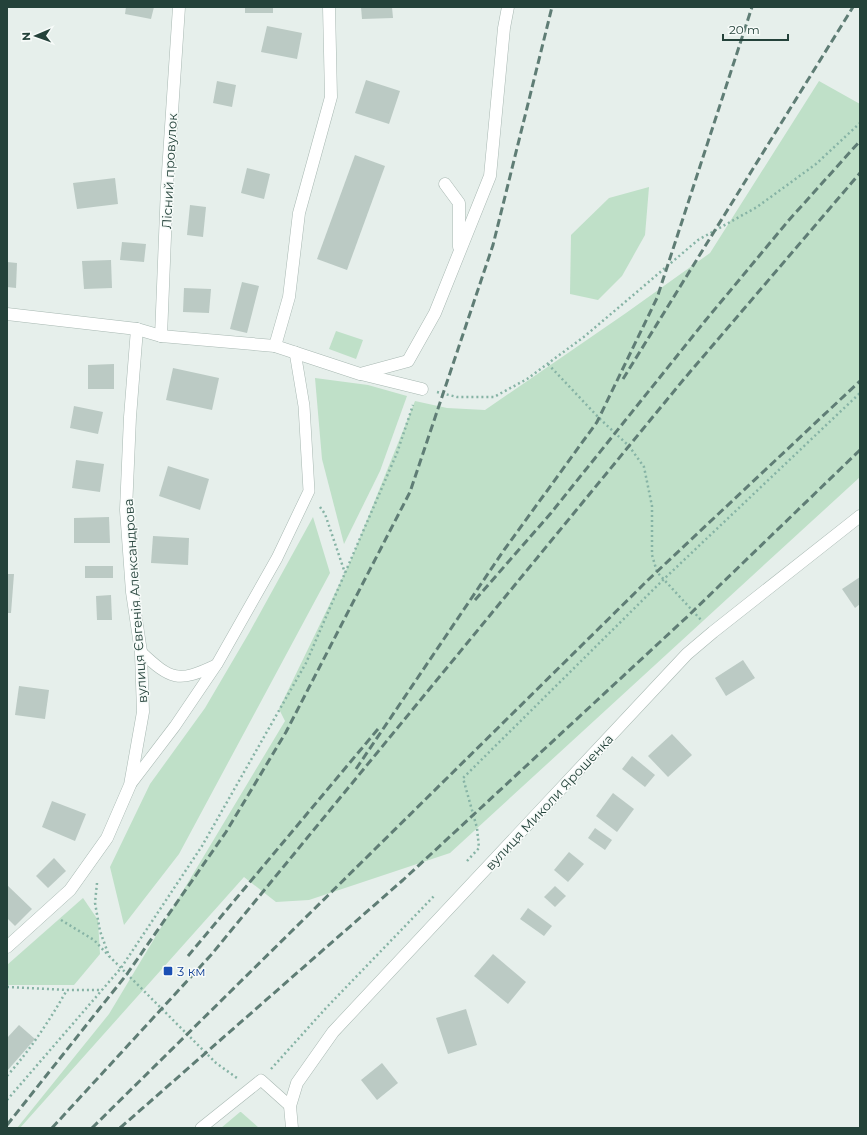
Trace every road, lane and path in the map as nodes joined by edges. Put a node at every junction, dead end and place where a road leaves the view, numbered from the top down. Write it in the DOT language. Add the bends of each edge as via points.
graph roads {
  1 [pos="179,7"];
  2 [pos="329,7"];
  3 [pos="508,7"];
  4 [pos="860,123"];
  5 [pos="445,184"];
  6 [pos="459,252"];
  7 [pos="7,314"];
  8 [pos="137,329"];
  9 [pos="161,336"];
  10 [pos="275,346"];
  11 [pos="295,352"];
  12 [pos="548,364"];
  13 [pos="360,374"];
  14 [pos="422,389"];
  15 [pos="860,393"];
  16 [pos="309,491"];
  17 [pos="860,516"];
  18 [pos="345,573"];
  19 [pos="664,580"];
  20 [pos="700,618"];
  21 [pos="141,652"];
  22 [pos="216,664"];
  23 [pos="130,785"];
  24 [pos="465,864"];
  25 [pos="98,877"];
  26 [pos="439,891"];
  27 [pos="38,918"];
  28 [pos="7,947"];
  29 [pos="109,956"];
  30 [pos="121,968"];
  31 [pos="7,987"];
  32 [pos="66,990"];
  33 [pos="102,990"];
  34 [pos="7,1076"];
  35 [pos="261,1080"];
  36 [pos="7,1100"];
  37 [pos="290,1106"];
  38 [pos="201,1128"];
  39 [pos="292,1128"];
  1 -- 9 [label="street, Лісний провулок" via="167,187"];
  2 -- 10 [label="street" via="332,97 299,213 289,297"];
  3 -- 6 [label="street" via="490,176"];
  4 -- 12 [label="path" via="816,164 757,207 698,240"];
  5 -- 6 [label="street" via="459,203"];
  6 -- 13 [label="street" via="435,313 408,361"];
  7 -- 8 [label="street"];
  8 -- 9 [label="street"];
  8 -- 21 [label="street, вулиця Євгенія Александрова" via="126,510 132,592"];
  9 -- 10 [label="street"];
  10 -- 11 [label="street"];
  11 -- 13 [label="street"];
  11 -- 16 [label="lane" via="304,406"];
  12 -- 14 [label="path" via="494,397 457,397"];
  12 -- 19 [label="path" via="629,446 644,467 652,506 652,555 657,572"];
  13 -- 14 [label="street"];
  14 -- 18 [label="path" via="410,409 397,453"];
  15 -- 19 [label="path"];
  16 -- 18 [label="path" via="325,514"];
  16 -- 22 [label="lane" via="277,558"];
  17 -- 37 [label="street, вулиця Миколи Ярошенка" via="688,654 333,1032 297,1083"];
  18 -- 30 [label="path" via="306,663 265,737 202,846"];
  19 -- 20 [label="path"];
  19 -- 24 [label="path" via="463,778 477,828 479,848"];
  21 -- 22 [label="lane" via="168,675 183,677"];
  21 -- 23 [label="street, вулиця Євгенія Александрова" via="143,712"];
  22 -- 23 [label="lane" via="175,726"];
  23 -- 27 [label="street, вулиця Євгенія Александрова" via="108,838 70,890"];
  25 -- 29 [label="path" via="95,903 100,931"];
  26 -- 35 [label="path" via="326,1008"];
  27 -- 28 [label="street, вулиця Євгенія Александрова"];
  27 -- 29 [label="path" via="61,920 94,940"];
  29 -- 30 [label="path"];
  30 -- 33 [label="path"];
  30 -- 35 [label="path" via="216,1063 237,1078"];
  31 -- 32 [label="path"];
  32 -- 33 [label="path"];
  32 -- 34 [label="path" via="43,1030"];
  33 -- 36 [label="path"];
  35 -- 37 [label="lane"];
  35 -- 38 [label="lane"];
  37 -- 39 [label="street, вулиця Миколи Ярошенка"];
}
